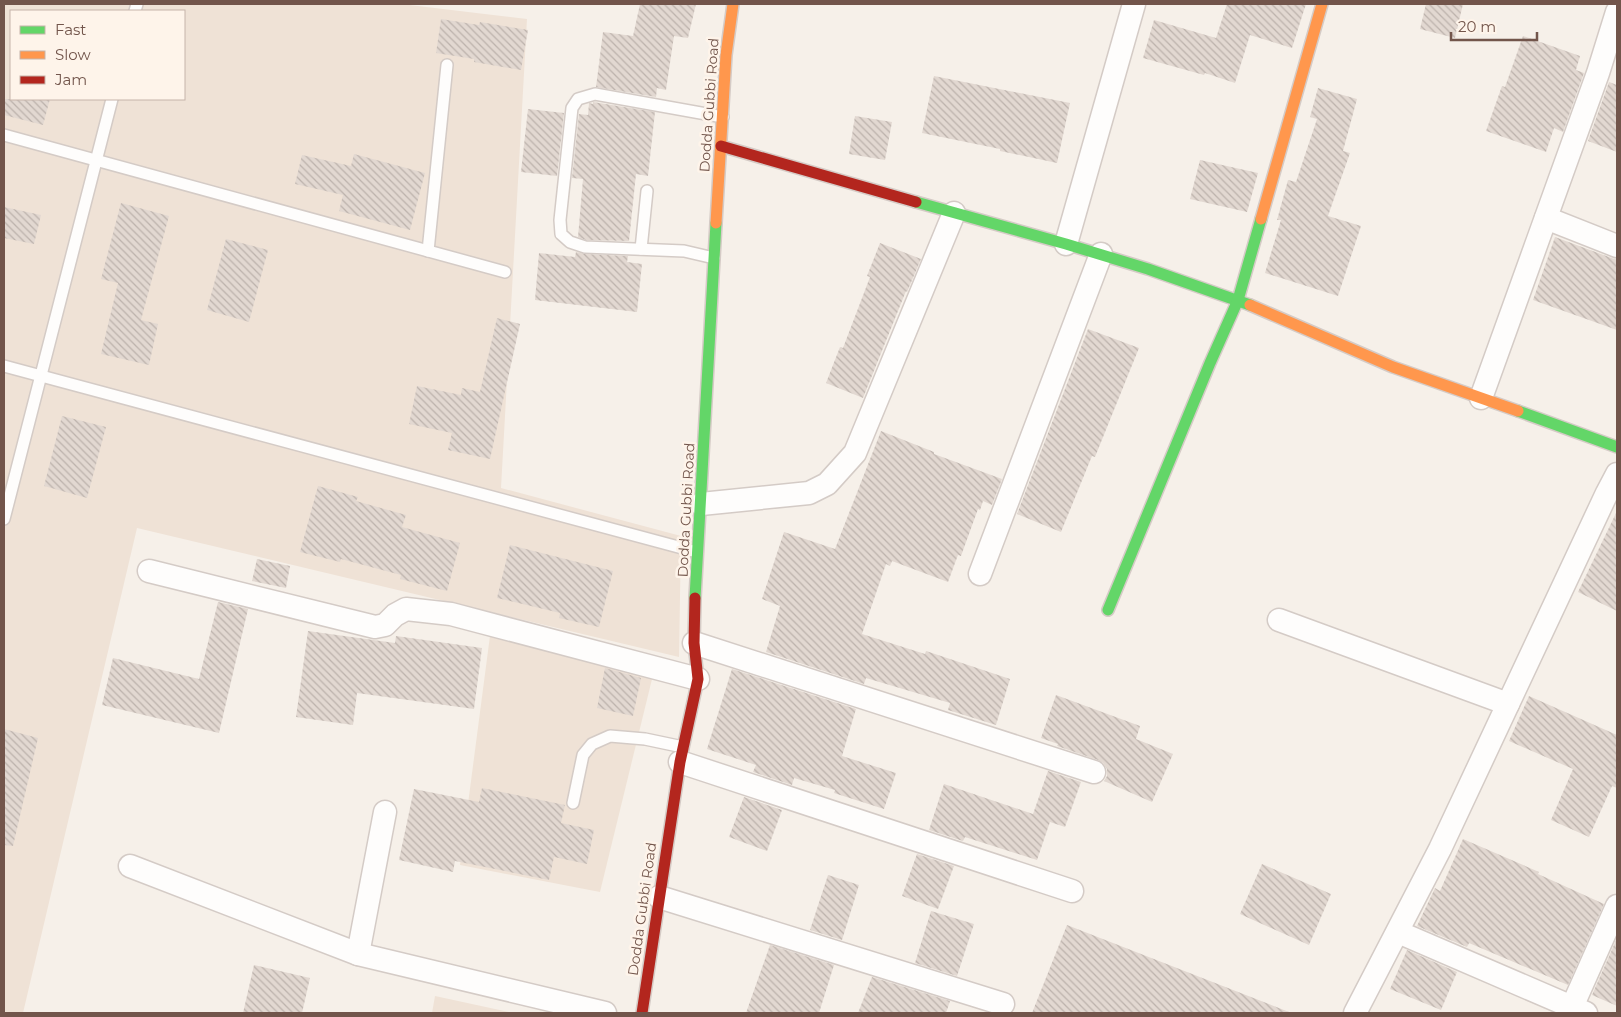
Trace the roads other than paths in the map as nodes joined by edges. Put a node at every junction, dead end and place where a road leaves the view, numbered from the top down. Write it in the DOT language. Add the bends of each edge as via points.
graph roads {
  1 [pos="732,4"];
  2 [pos="1134,4"];
  3 [pos="1322,4"];
  4 [pos="1617,12"];
  5 [pos="447,65"];
  6 [pos="1608,77"];
  7 [pos="112,100"];
  8 [pos="723,117"];
  9 [pos="4,135"];
  10 [pos="721,146"];
  11 [pos="96,160"];
  12 [pos="647,191"];
  13 [pos="954,213"];
  14 [pos="1546,218"];
  15 [pos="1066,244"];
  16 [pos="1617,246"];
  17 [pos="641,249"];
  18 [pos="428,252"];
  19 [pos="1101,254"];
  20 [pos="715,258"];
  21 [pos="506,272"];
  22 [pos="1238,300"];
  23 [pos="4,366"];
  24 [pos="40,376"];
  25 [pos="1481,398"];
  26 [pos="1617,447"];
  27 [pos="1617,474"];
  28 [pos="701,504"];
  29 [pos="4,519"];
  30 [pos="698,552"];
  31 [pos="149,571"];
  32 [pos="980,574"];
  33 [pos="1108,610"];
  34 [pos="1279,620"];
  35 [pos="694,643"];
  36 [pos="698,678"];
  37 [pos="1508,704"];
  38 [pos="682,755"];
  39 [pos="1094,772"];
  40 [pos="573,803"];
  41 [pos="385,812"];
  42 [pos="130,866"];
  43 [pos="1072,891"];
  44 [pos="658,897"];
  45 [pos="1617,906"];
  46 [pos="1398,932"];
  47 [pos="358,954"];
  48 [pos="1003,1004"];
  49 [pos="1579,1010"];
  50 [pos="605,1013"];
  51 [pos="642,1013"];
  52 [pos="1355,1013"];
  1 -- 8 [label="street, Dodda Gubbi Road"];
  2 -- 15 [label="street"];
  3 -- 22 [label="street"];
  4 -- 6 [label="street"];
  5 -- 18 [label="lane"];
  6 -- 14 [label="street"];
  7 -- 11 [label="lane"];
  8 -- 10 [label="street, Dodda Gubbi Road"];
  8 -- 17 [label="lane" via="595,94 578,99 572,108 561,234 570,242 585,247"];
  9 -- 11 [label="lane"];
  10 -- 13 [label="street"];
  10 -- 20 [label="street, Dodda Gubbi Road"];
  11 -- 18 [label="lane"];
  11 -- 24 [label="lane"];
  12 -- 17 [label="lane"];
  13 -- 15 [label="street"];
  13 -- 28 [label="street" via="855,453 828,484 809,493"];
  14 -- 16 [label="street"];
  14 -- 25 [label="street"];
  15 -- 19 [label="street"];
  17 -- 20 [label="lane" via="684,251"];
  18 -- 21 [label="lane"];
  19 -- 22 [label="street"];
  19 -- 32 [label="street"];
  20 -- 28 [label="street, Dodda Gubbi Road"];
  22 -- 25 [label="street" via="1393,366"];
  22 -- 33 [label="street"];
  23 -- 24 [label="lane"];
  24 -- 29 [label="lane"];
  24 -- 30 [label="lane"];
  25 -- 26 [label="street"];
  27 -- 37 [label="street"];
  28 -- 30 [label="street, Dodda Gubbi Road"];
  30 -- 35 [label="street, Dodda Gubbi Road"];
  31 -- 36 [label="street" via="375,627 385,625 406,609 451,614"];
  34 -- 37 [label="street"];
  35 -- 36 [label="street, Dodda Gubbi Road"];
  35 -- 39 [label="street"];
  36 -- 38 [label="street, Dodda Gubbi Road"];
  37 -- 46 [label="street"];
  38 -- 40 [label="lane" via="645,739 610,736 592,744 582,755"];
  38 -- 43 [label="street"];
  38 -- 44 [label="street, Dodda Gubbi Road"];
  41 -- 47 [label="street"];
  42 -- 47 [label="street"];
  44 -- 48 [label="street"];
  44 -- 51 [label="street, Dodda Gubbi Road"];
  45 -- 49 [label="street"];
  46 -- 49 [label="street"];
  46 -- 52 [label="street"];
  47 -- 50 [label="street"];
}
